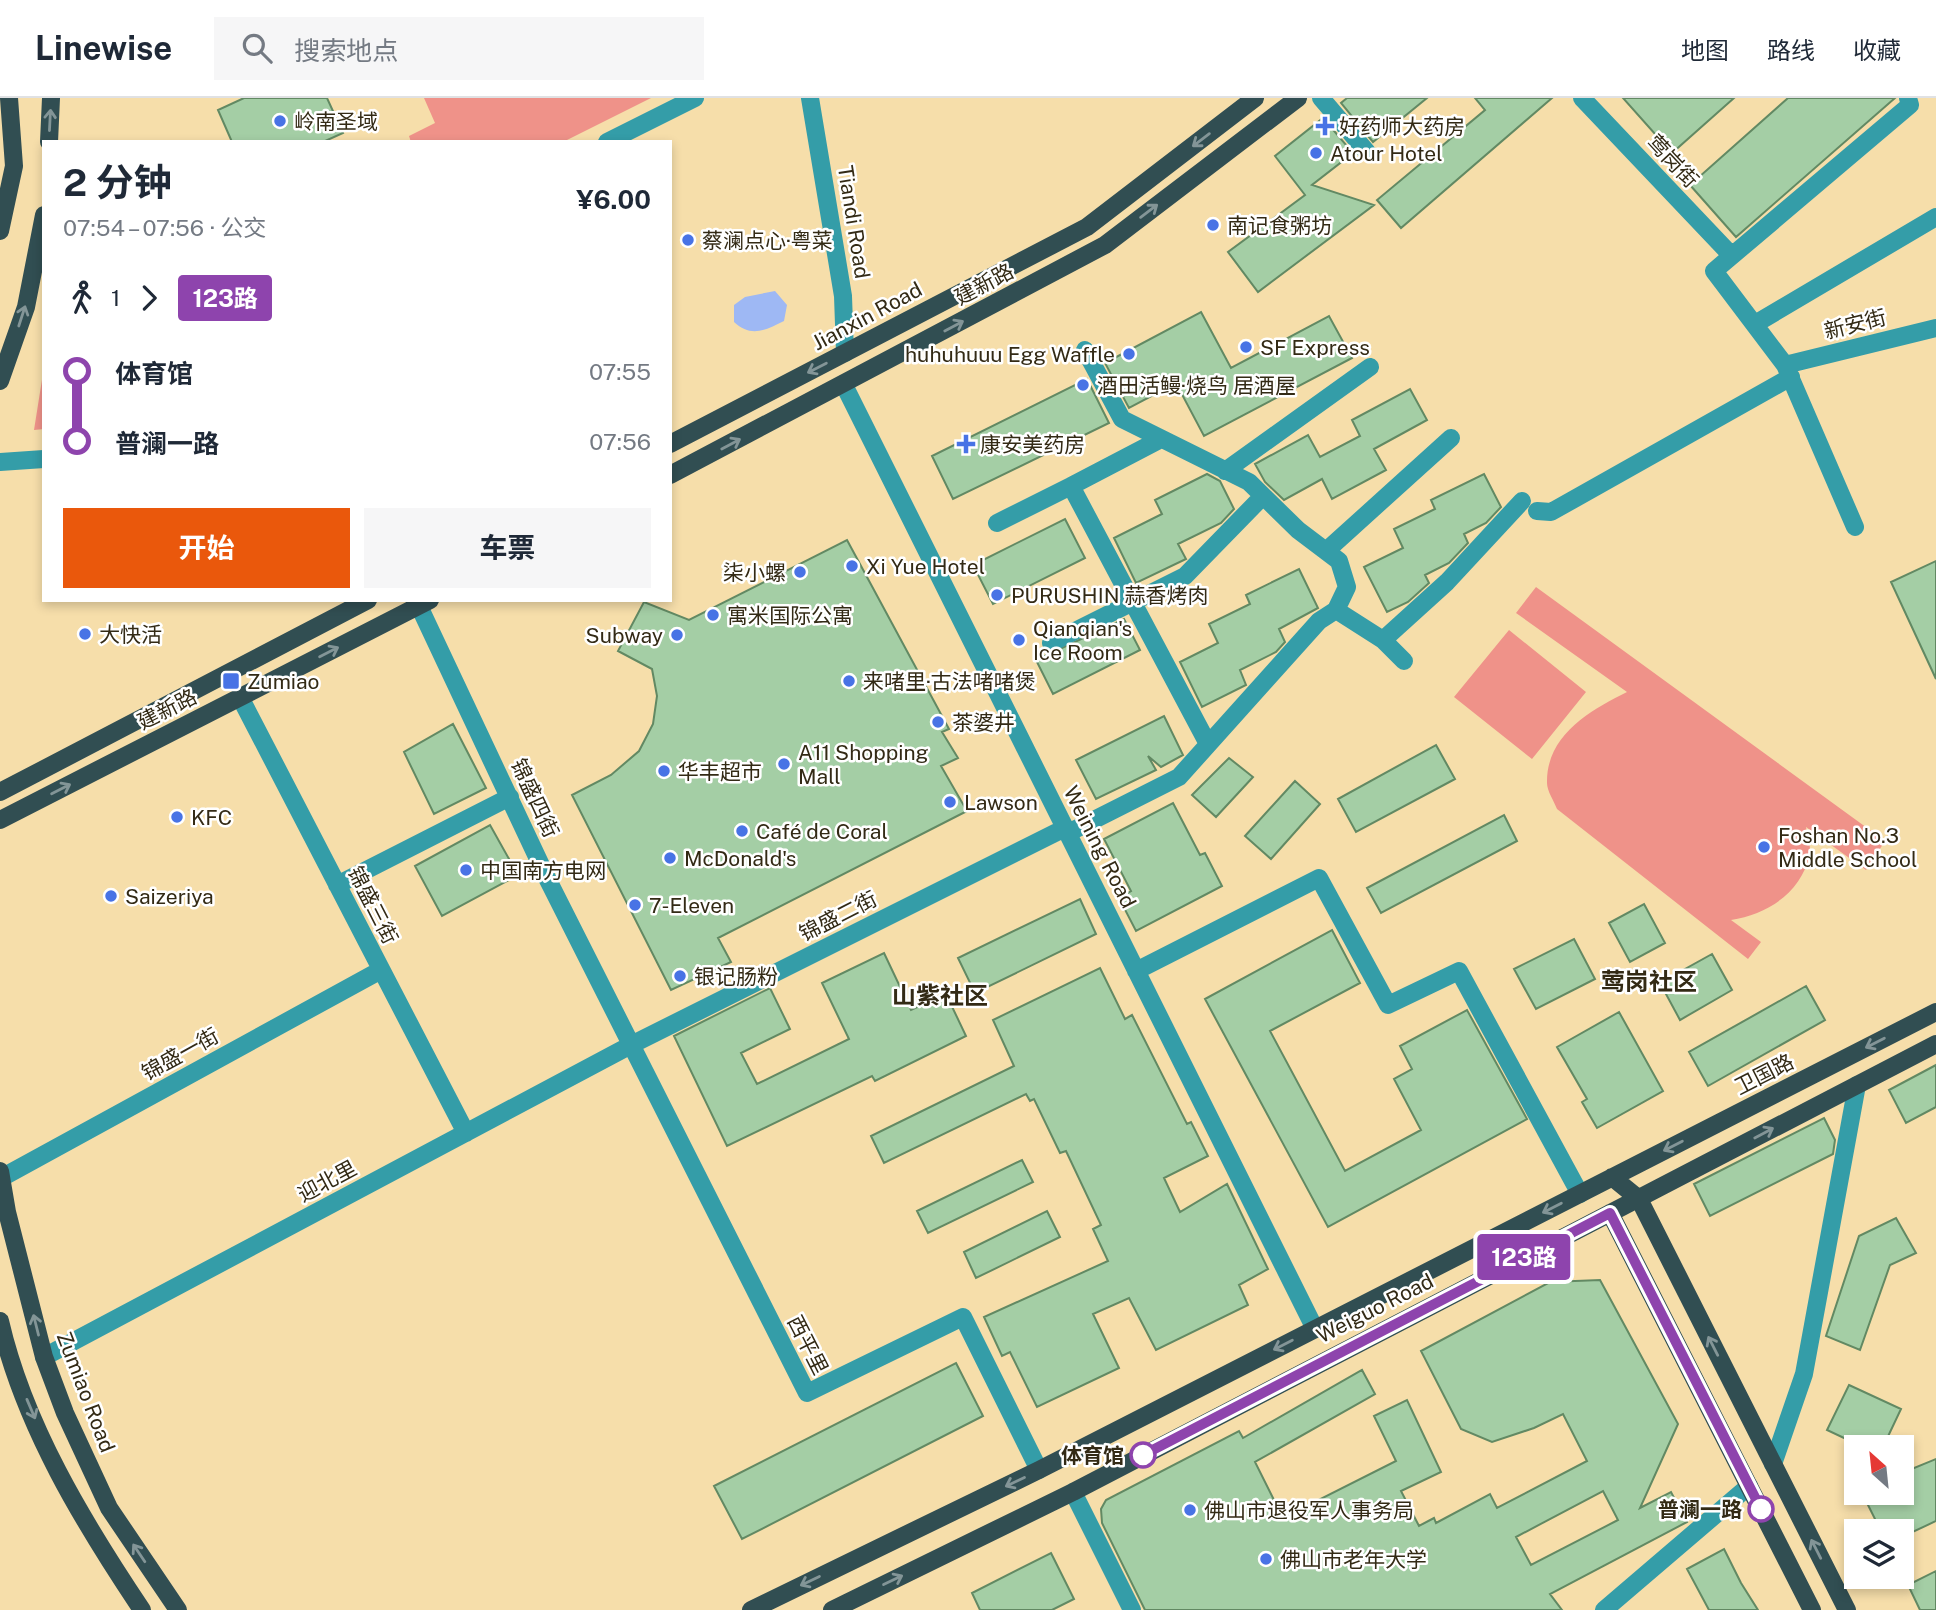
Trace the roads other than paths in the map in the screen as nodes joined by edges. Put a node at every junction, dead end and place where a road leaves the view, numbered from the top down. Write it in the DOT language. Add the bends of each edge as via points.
graph roads {
  1 [pos="9,98"];
  2 [pos="51,98"];
  3 [pos="695,98"];
  4 [pos="810,98"];
  5 [pos="1255,98"];
  6 [pos="1298,98"];
  7 [pos="1321,98"];
  8 [pos="1908,98"];
  9 [pos="1592,101"];
  10 [pos="49,140"];
  11 [pos="611,140"];
  12 [pos="1367,152"];
  13 [pos="1936,217"];
  14 [pos="42,225"];
  15 [pos="0,231"];
  16 [pos="1731,255"];
  17 [pos="1755,324"];
  18 [pos="1936,328"];
  19 [pos="1085,350"];
  20 [pos="845,353"];
  21 [pos="1370,367"];
  22 [pos="1788,371"];
  23 [pos="0,381"];
  24 [pos="844,385"];
  25 [pos="1451,438"];
  26 [pos="1161,439"];
  27 [pos="672,443"];
  28 [pos="42,459"];
  29 [pos="0,462"];
  30 [pos="1225,471"];
  31 [pos="672,474"];
  32 [pos="1071,486"];
  33 [pos="1263,496"];
  34 [pos="997,523"];
  35 [pos="1855,527"];
  36 [pos="1326,551"];
  37 [pos="364,602"];
  38 [pos="424,603"];
  39 [pos="1134,604"];
  40 [pos="1336,610"];
  41 [pos="1383,640"];
  42 [pos="1051,643"];
  43 [pos="1404,661"];
  44 [pos="240,697"];
  45 [pos="1208,744"];
  46 [pos="0,792"];
  47 [pos="510,797"];
  48 [pos="0,820"];
  49 [pos="1066,831"];
  50 [pos="337,885"];
  51 [pos="381,970"];
  52 [pos="1136,971"];
  53 [pos="1936,1012"];
  54 [pos="1936,1044"];
  55 [pos="631,1045"];
  56 [pos="1857,1085"];
  57 [pos="466,1133"];
  58 [pos="0,1171"];
  59 [pos="1612,1177"];
  60 [pos="1,1178"];
  61 [pos="1580,1194"];
  62 [pos="1639,1199"];
  63 [pos="1610,1213"];
  64 [pos="0,1321"];
  65 [pos="1315,1329"];
  66 [pos="44,1357"];
  67 [pos="1773,1464"];
  68 [pos="1039,1470"];
  69 [pos="1749,1486"];
  70 [pos="1073,1492"];
  71 [pos="142,1610"];
  72 [pos="178,1610"];
  73 [pos="751,1610"];
  74 [pos="832,1610"];
  75 [pos="1132,1610"];
  76 [pos="1604,1610"];
  77 [pos="1812,1610"];
  78 [pos="1847,1610"];
  1 -- 15 [label="main road" via="13,166"];
  10 -- 2 [label="main road, one-way"];
  3 -- 11 [label="street"];
  4 -- 20 [label="street, Tiandi Road" via="843,296"];
  5 -- 20 [label="main road, Jianxin Road, one-way" via="1087,227"];
  24 -- 6 [label="main road, 建新路, one-way" via="1105,245"];
  7 -- 12 [label="street"];
  8 -- 16 [label="street" via="1910,104"];
  9 -- 16 [label="street, 莺岗街"];
  13 -- 17 [label="street"];
  23 -- 14 [label="main road, one-way" via="26,307"];
  16 -- 17 [label="street" via="1714,271"];
  17 -- 22 [label="street"];
  18 -- 22 [label="street, 新安街"];
  19 -- 26 [label="street" via="1122,419"];
  20 -- 27 [label="main road, Jianxin Road, one-way"];
  21 -- 30 [label="street"];
  22 -- 35 [label="street"];
  22 -- 41 [label="street, 新安街" via="1551,512 1529,506"];
  31 -- 24 [label="main road, 建新路, one-way"];
  24 -- 49 [label="street, Weining Road"];
  25 -- 36 [label="street"];
  26 -- 30 [label="street"];
  26 -- 32 [label="street"];
  28 -- 29 [label="street"];
  30 -- 33 [label="street" via="1249,482"];
  32 -- 34 [label="street"];
  32 -- 39 [label="street"];
  33 -- 36 [label="street"];
  33 -- 39 [label="street" via="1185,576"];
  36 -- 40 [label="street" via="1339,561 1347,587"];
  37 -- 46 [label="main road, 建新路"];
  44 -- 38 [label="main road, 建新路, one-way"];
  38 -- 47 [label="street, 锦盛四街"];
  39 -- 42 [label="street"];
  39 -- 45 [label="street"];
  40 -- 41 [label="street"];
  40 -- 45 [label="street, 锦盛二街" via="1319,621"];
  41 -- 43 [label="street"];
  48 -- 44 [label="main road, 建新路, one-way"];
  44 -- 50 [label="street, 锦盛三街"];
  45 -- 49 [label="street, 锦盛二街" via="1179,777"];
  47 -- 50 [label="street"];
  47 -- 55 [label="street, 锦盛四街"];
  49 -- 52 [label="street, Weining Road"];
  49 -- 55 [label="street, 锦盛二街"];
  50 -- 51 [label="street, 锦盛三街"];
  51 -- 57 [label="street, 锦盛三街"];
  51 -- 60 [label="street, 锦盛一街"];
  52 -- 61 [label="street" via="1319,878 1388,1005 1459,971"];
  52 -- 65 [label="street, Weining Road"];
  53 -- 59 [label="main road, 卫国路, one-way"];
  54 -- 56 [label="main road, Weiguo Road"];
  55 -- 57 [label="street, 迎北里"];
  55 -- 68 [label="street, 西平里" via="807,1393 963,1317"];
  62 -- 56 [label="main road, Weiguo Road, one-way"];
  56 -- 67 [label="street" via="1804,1374"];
  57 -- 66 [label="street, 迎北里"];
  58 -- 60 [label="main road, Zumiao Road"];
  59 -- 61 [label="main road, 卫国路"];
  59 -- 62 [label="main road"];
  59 -- 63 [label="main road"];
  66 -- 60 [label="main road, Zumiao Road, one-way"];
  61 -- 65 [label="main road, 卫国路, one-way"];
  62 -- 63 [label="main road, Weiguo Road"];
  67 -- 62 [label="main road, one-way"];
  63 -- 69 [label="main road"];
  63 -- 70 [label="main road, Weiguo Road"];
  64 -- 71 [label="main road, one-way" via="19,1381 79,1511"];
  65 -- 68 [label="main road, 卫国路, one-way"];
  72 -- 66 [label="main road, Zumiao Road, one-way" via="109,1508"];
  78 -- 67 [label="main road, one-way"];
  68 -- 73 [label="main road, 卫国路, one-way"];
  69 -- 76 [label="street"];
  69 -- 77 [label="main road"];
  74 -- 70 [label="main road, Weiguo Road, one-way"];
  70 -- 75 [label="street"];
}
